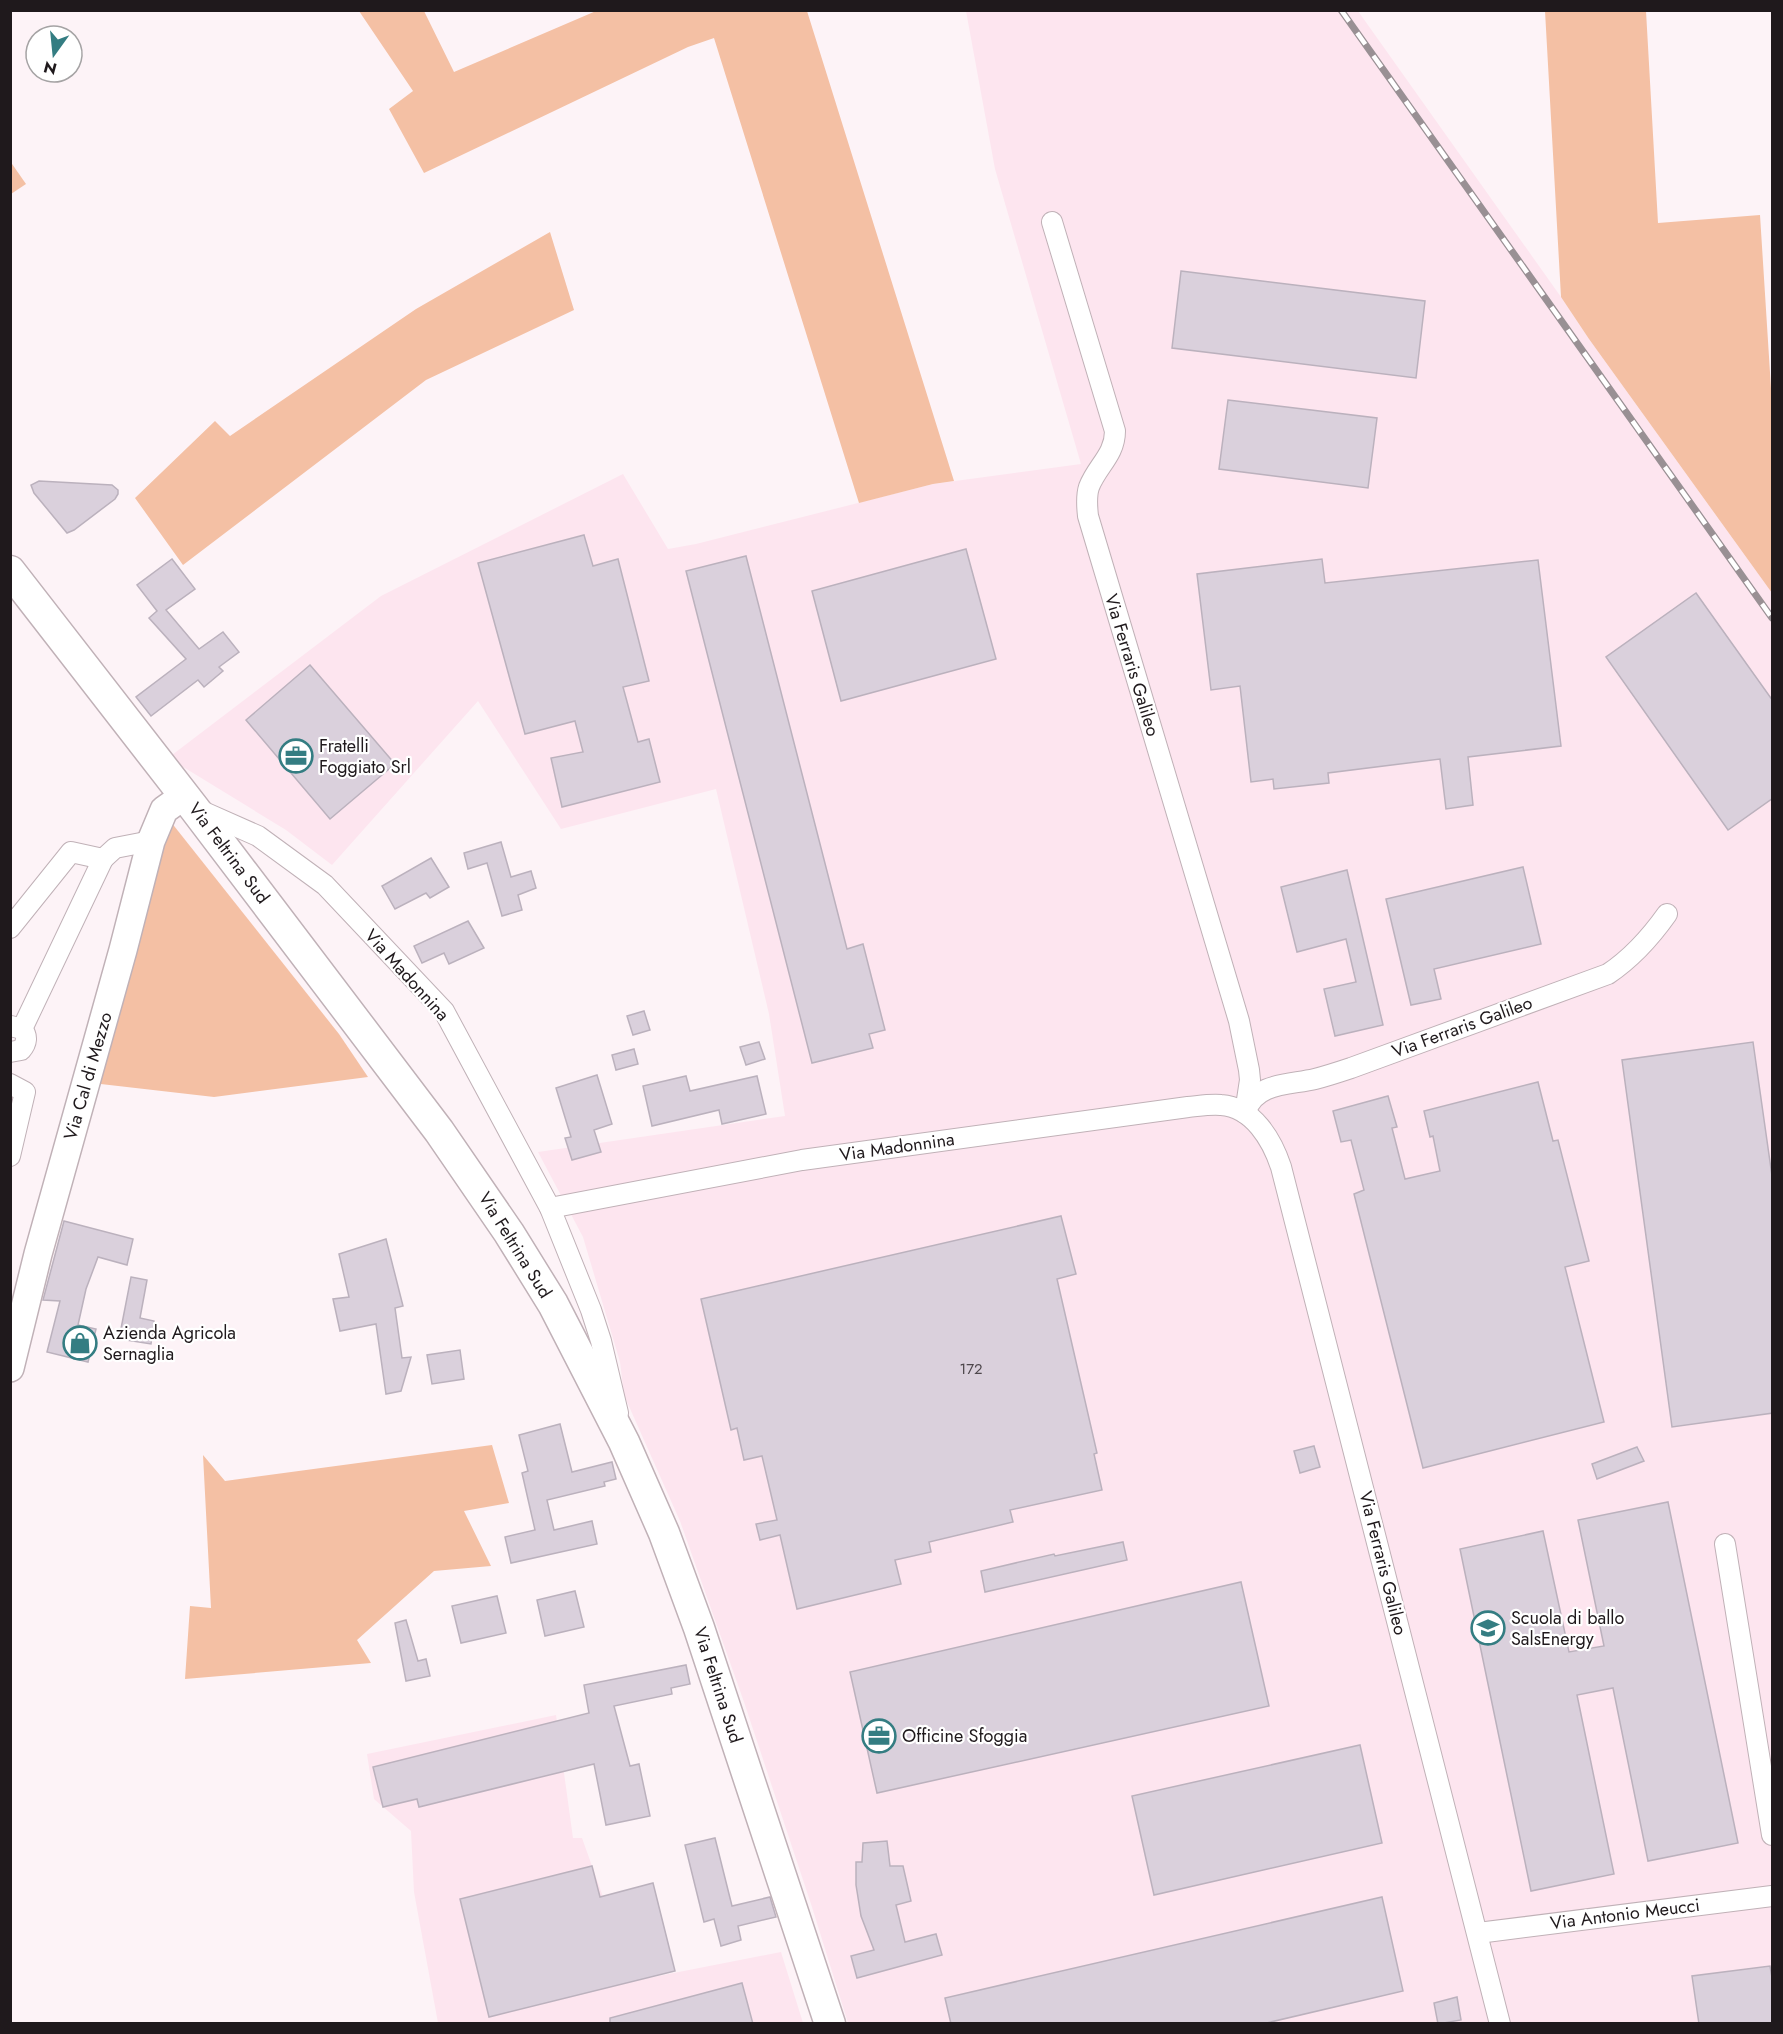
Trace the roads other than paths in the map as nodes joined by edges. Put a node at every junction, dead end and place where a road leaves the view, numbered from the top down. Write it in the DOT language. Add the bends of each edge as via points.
graph roads {
  1 [pos="1052,222"];
  2 [pos="10,571"];
  3 [pos="189,802"];
  4 [pos="151,841"];
  5 [pos="103,859"];
  6 [pos="1667,914"];
  7 [pos="10,928"];
  8 [pos="16,1028"];
  9 [pos="10,1052"];
  10 [pos="10,1084"];
  11 [pos="1245,1113"];
  12 [pos="10,1156"];
  13 [pos="550,1208"];
  14 [pos="10,1368"];
  15 [pos="624,1442"];
  16 [pos="1725,1544"];
  17 [pos="1773,1835"];
  18 [pos="1773,1896"];
  19 [pos="1478,1933"];
  20 [pos="830,2024"];
  21 [pos="1500,2024"];
  1 -- 11 [label="street, Via Ferraris Galileo" via="1115,431 1111,452 1090,485 1088,516 1239,1021 1250,1080"];
  2 -- 3 [label="main road, Via Feltrina Sud"];
  3 -- 4 [label="street, Via Cal di Mezzo" via="165,810"];
  3 -- 13 [label="street, Via Madonnina" via="258,836 325,885 444,1011"];
  3 -- 15 [label="main road, Via Feltrina Sud" via="474,1180 553,1304"];
  4 -- 5 [label="street" via="115,848"];
  4 -- 14 [label="street, Via Cal di Mezzo"];
  5 -- 7 [label="street" via="71,852"];
  5 -- 8 [label="street"];
  6 -- 11 [label="street, Via Ferraris Galileo" via="1654,933 1608,974 1351,1068 1263,1090 1254,1096"];
  8 -- 9 [label="street" via="26,1037 24,1046"];
  10 -- 12 [label="street" via="25,1092"];
  11 -- 13 [label="street, Via Madonnina" via="1222,1105 1188,1107 802,1160"];
  11 -- 19 [label="street, Via Ferraris Galileo" via="1261,1128 1281,1167"];
  13 -- 15 [label="street, Via Madonnina" via="601,1341"];
  15 -- 20 [label="main road, Via Feltrina Sud" via="686,1592"];
  16 -- 17 [label="street"];
  18 -- 19 [label="street, Via Antonio Meucci"];
  19 -- 21 [label="street, Via Ferraris Galileo"];
}
